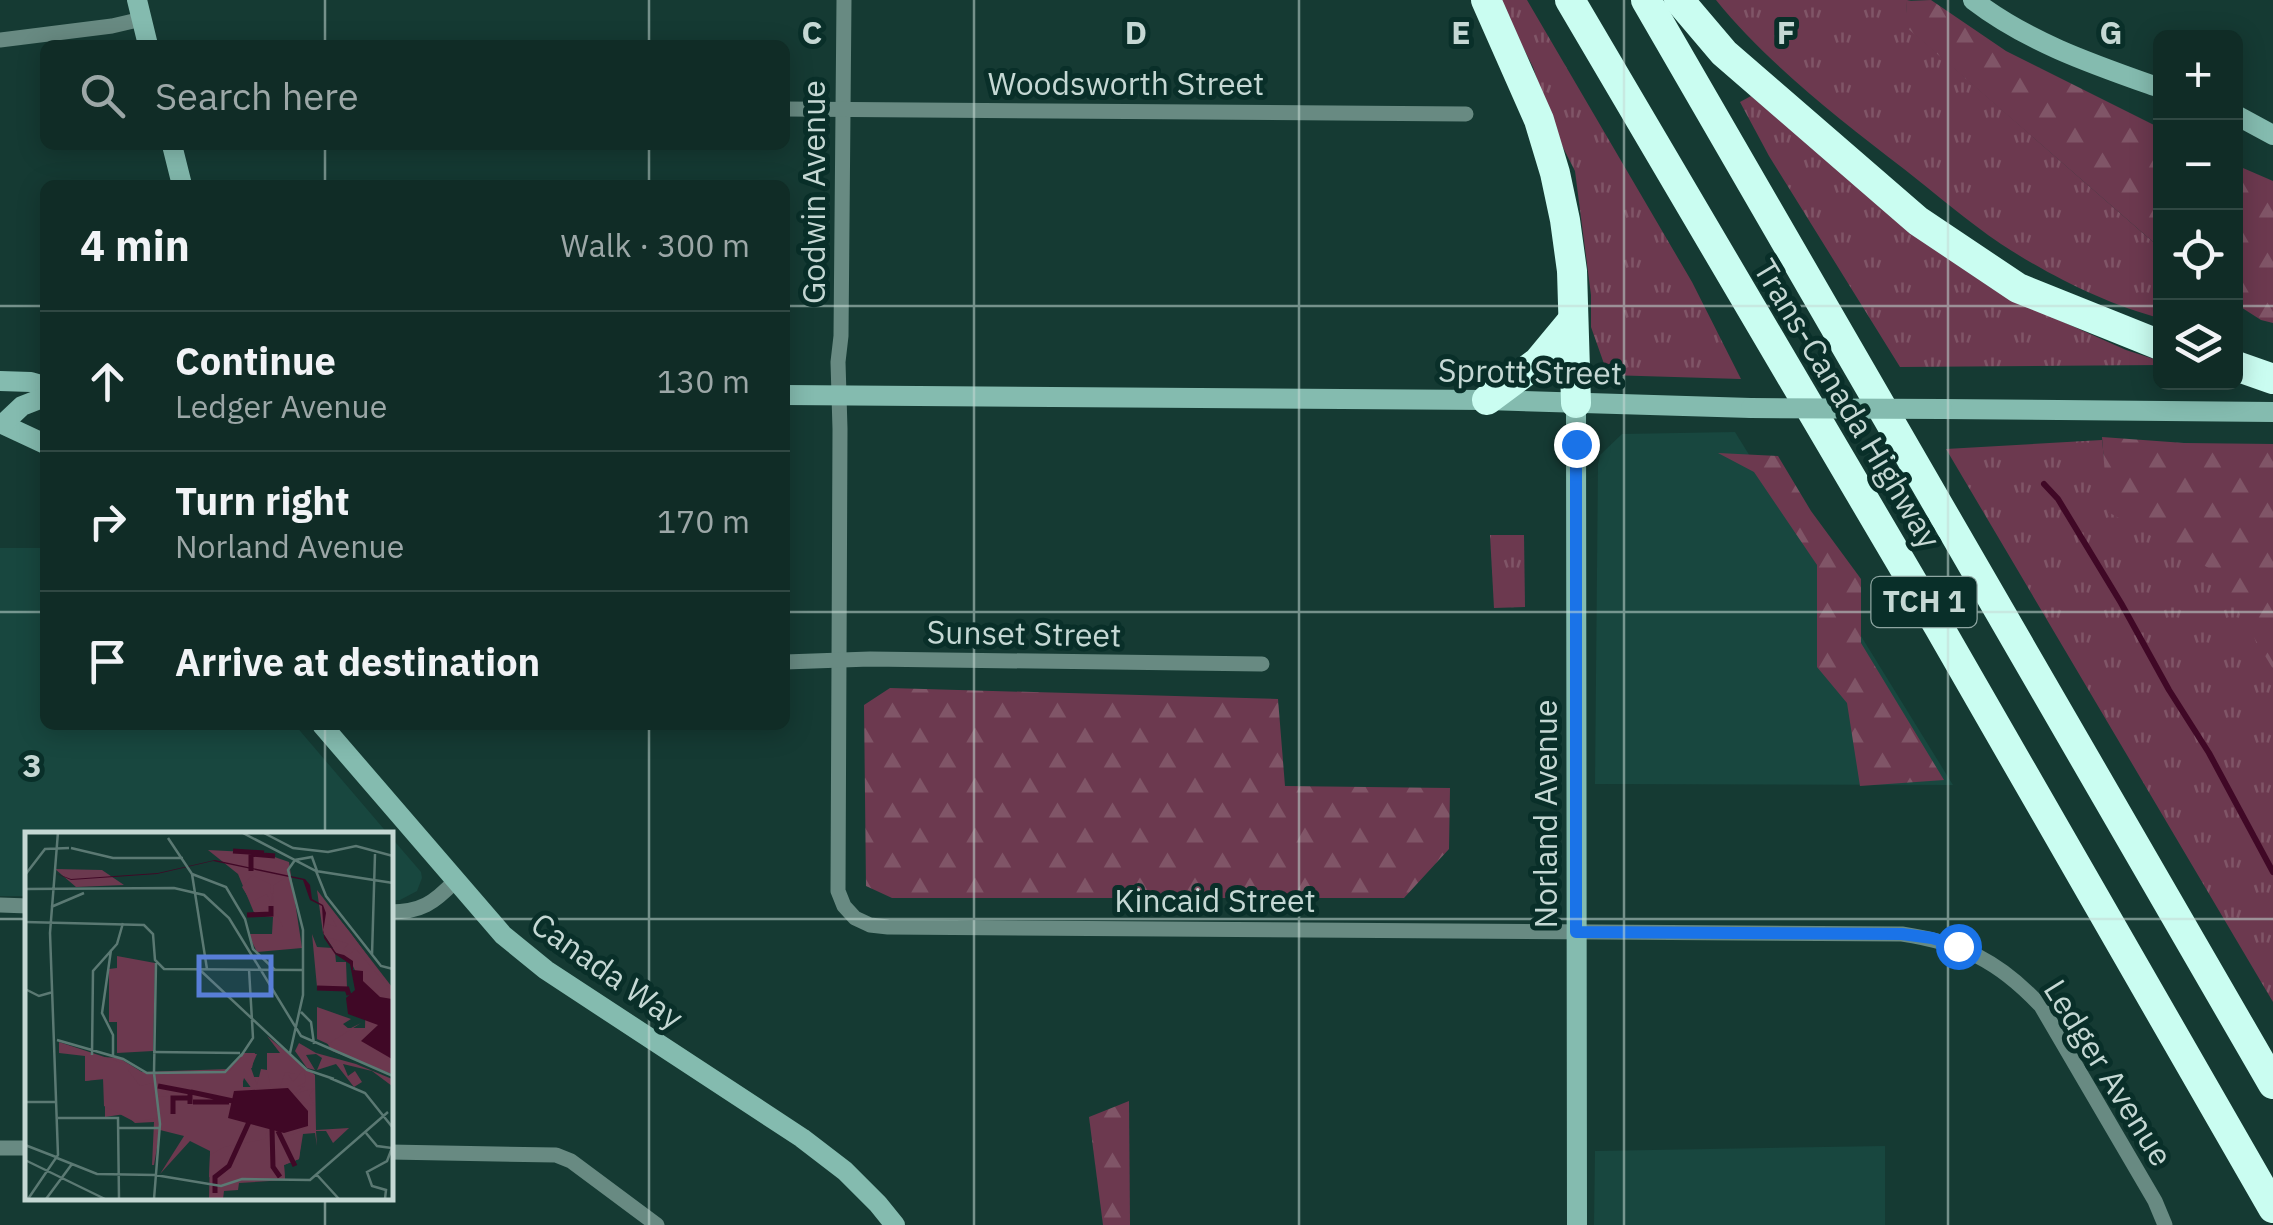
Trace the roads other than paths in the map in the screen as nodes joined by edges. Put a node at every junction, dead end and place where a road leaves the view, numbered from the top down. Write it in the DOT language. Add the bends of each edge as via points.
graph roads {
  1 [pos="844,0"];
  2 [pos="1486,0"];
  3 [pos="1570,0"];
  4 [pos="1646,0"];
  5 [pos="1679,0"];
  6 [pos="1973,0"];
  7 [pos="140,10"];
  8 [pos="0,40"];
  9 [pos="147,40"];
  10 [pos="2153,85"];
  11 [pos="790,109"];
  12 [pos="841,110"];
  13 [pos="1466,114"];
  14 [pos="2243,119"];
  15 [pos="2273,135"];
  16 [pos="173,150"];
  17 [pos="181,180"];
  18 [pos="1572,321"];
  19 [pos="2153,341"];
  20 [pos="2243,369"];
  21 [pos="2273,380"];
  22 [pos="0,381"];
  23 [pos="40,385"];
  24 [pos="790,394"];
  25 [pos="839,395"];
  26 [pos="40,400"];
  27 [pos="1487,400"];
  28 [pos="1576,403"];
  29 [pos="2273,412"];
  30 [pos="1,424"];
  31 [pos="40,442"];
  32 [pos="840,660"];
  33 [pos="790,662"];
  34 [pos="1262,664"];
  35 [pos="326,730"];
  36 [pos="455,882"];
  37 [pos="392,912"];
  38 [pos="855,918"];
  39 [pos="1576,932"];
  40 [pos="2273,1084"];
  41 [pos="392,1152"];
  42 [pos="2273,1208"];
  43 [pos="657,1225"];
  44 [pos="895,1225"];
  45 [pos="1577,1225"];
  46 [pos="2165,1225"];
  1 -- 12 [label="street, Godwin Avenue"];
  2 -- 18 [label="highway" via="1555,172 1572,271"];
  3 -- 42 [label="highway, Trans-Canada Highway / TCH 1"];
  4 -- 40 [label="highway, Trans-Canada Highway / TCH 1"];
  5 -- 19 [label="highway" via="1724,53 1918,220 2018,288"];
  6 -- 10 [label="main road" via="2061,52"];
  7 -- 8 [label="street" via="112,26"];
  7 -- 9 [label="main road"];
  11 -- 12 [label="street, Woodsworth Street"];
  12 -- 13 [label="street, Woodsworth Street"];
  12 -- 25 [label="street, Godwin Avenue"];
  14 -- 15 [label="main road"];
  16 -- 17 [label="main road"];
  18 -- 27 [label="highway" via="1538,362"];
  18 -- 28 [label="highway"];
  20 -- 21 [label="highway"];
  22 -- 23 [label="main road"];
  24 -- 25 [label="main road, Sprott Street"];
  25 -- 27 [label="main road, Sprott Street"];
  25 -- 32 [label="street, Godwin Avenue"];
  26 -- 30 [label="main road"];
  27 -- 28 [label="main road, Sprott Street"];
  28 -- 29 [label="main road, Sprott Street, bridge"];
  28 -- 39 [label="main road, Norland Avenue"];
  30 -- 31 [label="main road"];
  32 -- 33 [label="street, Sunset Street"];
  32 -- 34 [label="street, Sunset Street"];
  32 -- 38 [label="street, Godwin Avenue" via="838,891"];
  35 -- 36 [label="main road, Canada Way"];
  36 -- 37 [label="street" via="424,907"];
  36 -- 44 [label="main road, Canada Way" via="546,970 802,1138 845,1170"];
  38 -- 39 [label="street, Kincaid Street" via="888,927"];
  39 -- 45 [label="main road, Norland Avenue"];
  39 -- 46 [label="street, Ledger Avenue" via="1902,934 1983,957 2041,1006"];
  41 -- 43 [label="street" via="556,1155"];
}
